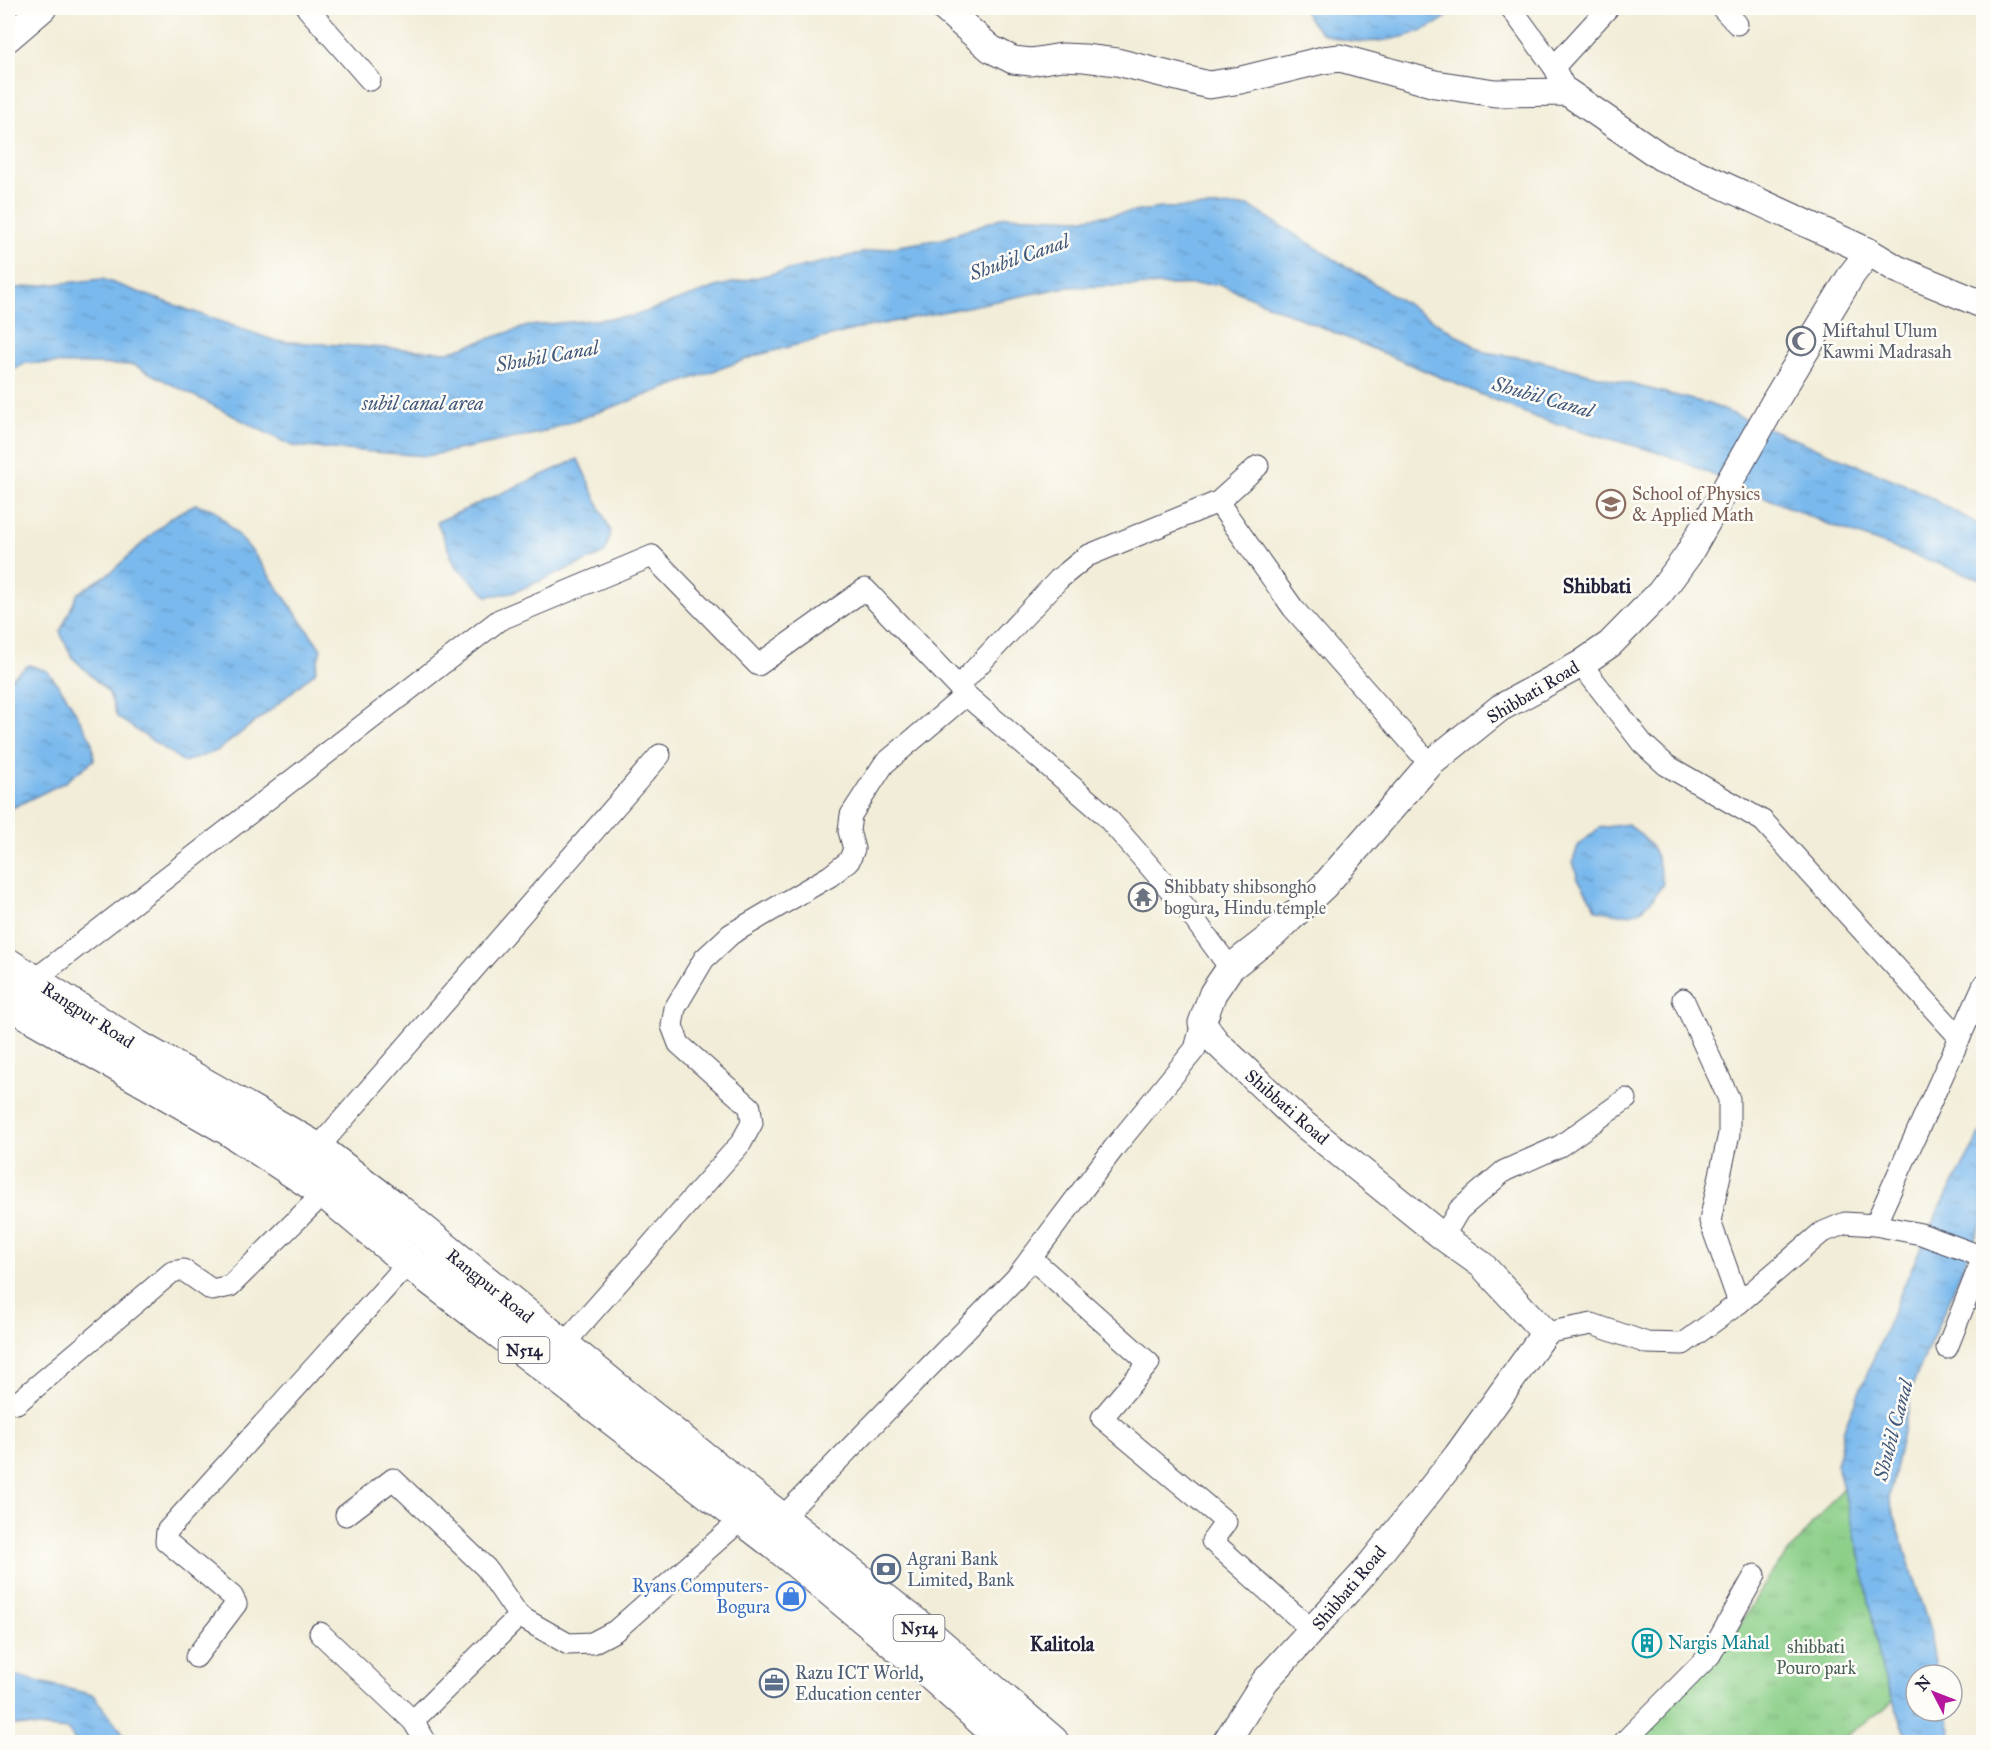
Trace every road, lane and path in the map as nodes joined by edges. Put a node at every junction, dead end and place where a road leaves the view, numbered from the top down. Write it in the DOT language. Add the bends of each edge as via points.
graph roads {
  1 [pos="43,8"];
  2 [pos="307,8"];
  3 [pos="944,8"];
  4 [pos="1511,8"];
  5 [pos="1608,8"];
  6 [pos="1722,8"];
  7 [pos="1737,24"];
  8 [pos="8,38"];
  9 [pos="1554,67"];
  10 [pos="370,80"];
  11 [pos="1567,92"];
  12 [pos="1869,252"];
  13 [pos="1983,304"];
  14 [pos="1258,466"];
  15 [pos="1218,502"];
  16 [pos="1581,663"];
  17 [pos="963,691"];
  18 [pos="660,755"];
  19 [pos="1430,764"];
  20 [pos="1230,968"];
  21 [pos="21,973"];
  22 [pos="1983,984"];
  23 [pos="1683,999"];
  24 [pos="8,1002"];
  25 [pos="1202,1023"];
  26 [pos="1960,1038"];
  27 [pos="1626,1099"];
  28 [pos="317,1149"];
  29 [pos="325,1192"];
  30 [pos="1875,1225"];
  31 [pos="1443,1237"];
  32 [pos="1983,1257"];
  33 [pos="1031,1258"];
  34 [pos="409,1262"];
  35 [pos="1739,1303"];
  36 [pos="1545,1333"];
  37 [pos="563,1345"];
  38 [pos="1947,1348"];
  39 [pos="17,1403"];
  40 [pos="346,1515"];
  41 [pos="763,1524"];
  42 [pos="1755,1575"];
  43 [pos="519,1616"];
  44 [pos="1312,1631"];
  45 [pos="320,1633"];
  46 [pos="196,1656"];
  47 [pos="413,1721"];
  48 [pos="426,1743"];
  49 [pos="1007,1743"];
  50 [pos="1052,1743"];
  51 [pos="1226,1743"];
  52 [pos="1624,1743"];
  1 -- 8 [label="street"];
  2 -- 10 [label="street"];
  3 -- 11 [label="street" via="991,49 1013,60 1084,58 1150,69 1209,85 1340,58 1435,84 1495,93"];
  4 -- 9 [label="street"];
  5 -- 9 [label="street"];
  6 -- 7 [label="street"];
  9 -- 11 [label="street"];
  11 -- 12 [label="street" via="1661,157"];
  12 -- 13 [label="street" via="1897,269"];
  12 -- 16 [label="street, Shibbati Road" via="1778,396 1688,555 1660,593 1610,644"];
  14 -- 15 [label="street"];
  15 -- 17 [label="street" via="1087,556 1059,579"];
  15 -- 19 [label="street" via="1293,608"];
  16 -- 19 [label="street, Shibbati Road" via="1500,708"];
  16 -- 26 [label="street" via="1642,743 1666,765 1763,821"];
  17 -- 20 [label="street" via="1104,814 1186,908"];
  17 -- 21 [label="street" via="865,589 758,665 652,556 499,620"];
  17 -- 37 [label="street" via="884,764 851,815 849,831 854,849 849,861 731,934 704,958 675,1008 672,1026 679,1044 750,1107 752,1123 741,1143"];
  18 -- 28 [label="street"];
  19 -- 20 [label="street, Shibbati Road" via="1325,885 1275,933"];
  20 -- 25 [label="street, Shibbati Road" via="1213,993"];
  21 -- 28 [label="highway, Rangpur Road / N514" via="134,1045"];
  22 -- 26 [label="street"];
  23 -- 35 [label="street" via="1729,1099 1728,1134 1710,1221"];
  24 -- 29 [label="highway, Rangpur Road / N514" via="229,1129"];
  25 -- 31 [label="street, Shibbati Road" via="1216,1042 1296,1118"];
  25 -- 33 [label="street" via="1195,1049"];
  26 -- 30 [label="street"];
  27 -- 31 [label="street" via="1560,1146 1504,1171 1459,1210"];
  28 -- 37 [label="highway, Rangpur Road / N514"];
  29 -- 34 [label="highway, Rangpur Road / N514"];
  29 -- 39 [label="street" via="230,1286 212,1290 183,1270 172,1272"];
  30 -- 32 [label="street" via="1921,1234"];
  30 -- 35 [label="street" via="1845,1223 1821,1233"];
  31 -- 36 [label="street, Shibbati Road" via="1482,1265"];
  32 -- 38 [label="street"];
  33 -- 41 [label="street" via="928,1369"];
  33 -- 44 [label="street" via="1149,1363 1102,1418 1226,1522 1212,1541"];
  34 -- 41 [label="highway, Rangpur Road / N514"];
  34 -- 46 [label="street" via="166,1531 166,1541 232,1596 236,1604"];
  35 -- 36 [label="street" via="1683,1344 1647,1343 1592,1324"];
  36 -- 44 [label="street, Shibbati Road" via="1457,1456"];
  37 -- 41 [label="highway, Rangpur Road / N514"];
  40 -- 43 [label="street" via="393,1479 486,1568"];
  41 -- 43 [label="street" via="615,1631 592,1643 568,1644"];
  41 -- 49 [label="highway, Rangpur Road / N514"];
  41 -- 50 [label="highway, Rangpur Road / N514" via="915,1624"];
  42 -- 52 [label="street" via="1710,1655"];
  43 -- 47 [label="street"];
  44 -- 51 [label="street, Shibbati Road" via="1265,1681"];
  45 -- 47 [label="street"];
  47 -- 48 [label="street"];
}
